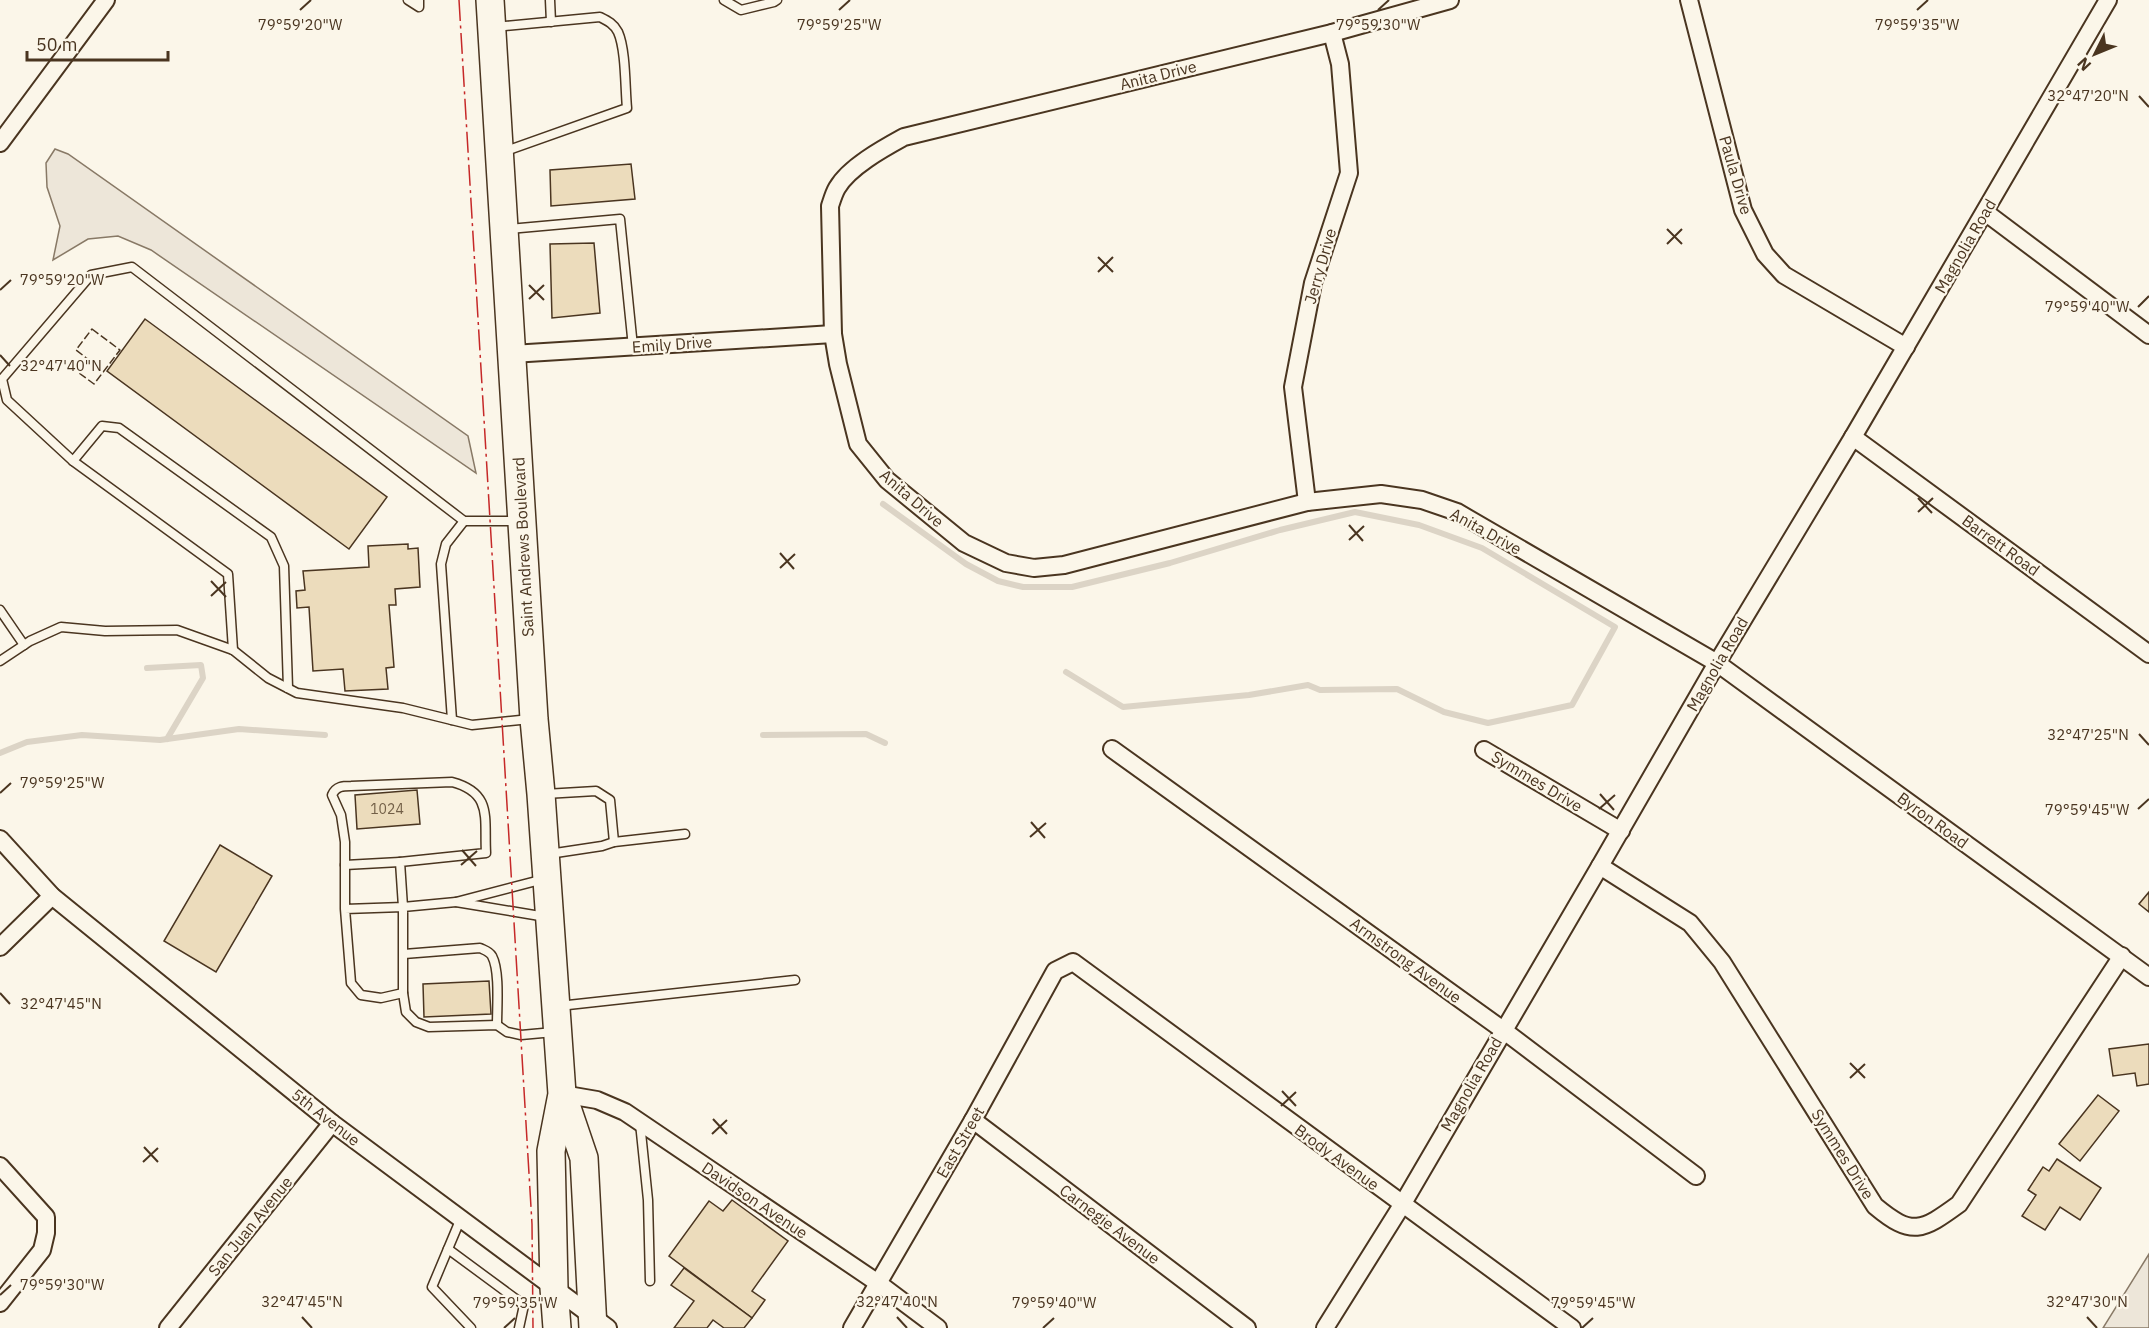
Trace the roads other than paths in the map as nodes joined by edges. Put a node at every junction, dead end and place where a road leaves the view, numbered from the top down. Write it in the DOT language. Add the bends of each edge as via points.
graph roads {
  1 [pos="106,0"];
  2 [pos="408,0"];
  3 [pos="419,0"];
  4 [pos="490,0"];
  5 [pos="550,0"];
  6 [pos="724,0"];
  7 [pos="777,0"];
  8 [pos="1450,0"];
  9 [pos="1689,0"];
  10 [pos="2108,0"];
  11 [pos="551,22"];
  12 [pos="492,27"];
  13 [pos="1332,33"];
  14 [pos="0,143"];
  15 [pos="500,153"];
  16 [pos="1985,212"];
  17 [pos="504,229"];
  18 [pos="833,334"];
  19 [pos="2149,334"];
  20 [pos="633,347"];
  21 [pos="1906,347"];
  22 [pos="512,354"];
  23 [pos="1853,437"];
  24 [pos="73,461"];
  25 [pos="1307,502"];
  26 [pos="464,521"];
  27 [pos="521,521"];
  28 [pos="0,610"];
  29 [pos="24,645"];
  30 [pos="232,651"];
  31 [pos="2149,654"];
  32 [pos="0,661"];
  33 [pos="1717,663"];
  34 [pos="288,688"];
  35 [pos="534,719"];
  36 [pos="452,720"];
  37 [pos="1112,749"];
  38 [pos="1484,750"];
  39 [pos="541,794"];
  40 [pos="1621,831"];
  41 [pos="685,834"];
  42 [pos="0,839"];
  43 [pos="614,842"];
  44 [pos="400,862"];
  45 [pos="345,865"];
  46 [pos="546,866"];
  47 [pos="1600,866"];
  48 [pos="52,896"];
  49 [pos="456,902"];
  50 [pos="403,907"];
  51 [pos="345,909"];
  52 [pos="550,918"];
  53 [pos="0,946"];
  54 [pos="404,954"];
  55 [pos="2122,956"];
  56 [pos="1073,962"];
  57 [pos="2149,977"];
  58 [pos="795,980"];
  59 [pos="403,993"];
  60 [pos="557,1019"];
  61 [pos="497,1025"];
  62 [pos="1503,1030"];
  63 [pos="562,1094"];
  64 [pos="973,1120"];
  65 [pos="640,1122"];
  66 [pos="332,1123"];
  67 [pos="0,1166"];
  68 [pos="1696,1176"];
  69 [pos="1402,1205"];
  70 [pos="461,1218"];
  71 [pos="448,1249"];
  72 [pos="650,1281"];
  73 [pos="878,1283"];
  74 [pos="554,1288"];
  75 [pos="0,1303"];
  76 [pos="598,1324"];
  77 [pos="168,1328"];
  78 [pos="471,1328"];
  79 [pos="519,1328"];
  80 [pos="557,1328"];
  81 [pos="852,1328"];
  82 [pos="938,1328"];
  83 [pos="1247,1328"];
  84 [pos="1325,1328"];
  85 [pos="1572,1328"];
  1 -- 14 [label="street"];
  2 -- 3 [label="lane" via="419,7"];
  4 -- 12 [label="main road, Saint Andrews Boulevard"];
  5 -- 11 [label="lane"];
  6 -- 7 [label="lane" via="741,10"];
  8 -- 13 [label="street, Anita Drive"];
  9 -- 21 [label="street, Paula Drive" via="1743,210 1765,254 1784,275"];
  10 -- 16 [label="street, Magnolia Road"];
  11 -- 12 [label="lane"];
  11 -- 15 [label="lane" via="600,18 611,23 622,49 627,108"];
  12 -- 15 [label="main road, Saint Andrews Boulevard"];
  13 -- 18 [label="street, Anita Drive" via="904,136 882,148 837,188 830,206"];
  13 -- 25 [label="street, Jerry Drive" via="1340,64 1349,173 1313,283 1293,387"];
  15 -- 17 [label="main road, Saint Andrews Boulevard"];
  16 -- 19 [label="street"];
  16 -- 21 [label="street, Magnolia Road"];
  17 -- 20 [label="lane" via="620,219"];
  17 -- 22 [label="main road, Saint Andrews Boulevard"];
  18 -- 20 [label="street, Emily Drive"];
  18 -- 25 [label="street, Anita Drive" via="858,444 887,480 964,543 1006,563 1034,568 1064,565"];
  20 -- 22 [label="street, Emily Drive"];
  21 -- 23 [label="street, Magnolia Road"];
  22 -- 27 [label="main road, Saint Andrews Boulevard"];
  23 -- 31 [label="street, Barrett Road"];
  23 -- 33 [label="street, Magnolia Road"];
  24 -- 26 [label="lane" via="7,400 2,380 91,274 132,267"];
  24 -- 30 [label="lane" via="228,574"];
  24 -- 34 [label="lane" via="102,426 119,428 271,537 284,566"];
  25 -- 33 [label="street, Anita Drive" via="1381,494 1422,500 1457,512"];
  26 -- 27 [label="lane"];
  26 -- 36 [label="lane" via="446,544 441,564"];
  27 -- 35 [label="main road, Saint Andrews Boulevard"];
  28 -- 29 [label="lane"];
  29 -- 30 [label="lane" via="62,627 177,630"];
  29 -- 32 [label="lane"];
  30 -- 34 [label="lane"];
  33 -- 40 [label="street, Magnolia Road"];
  33 -- 55 [label="street, Byron Road"];
  34 -- 36 [label="lane" via="297,693 403,708"];
  35 -- 36 [label="lane" via="472,725"];
  35 -- 39 [label="main road, Saint Andrews Boulevard"];
  37 -- 62 [label="street, Armstrong Avenue"];
  38 -- 40 [label="street, Symmes Drive"];
  39 -- 43 [label="lane" via="596,791 610,800"];
  39 -- 46 [label="main road, Saint Andrews Boulevard"];
  40 -- 47 [label="street, Magnolia Road"];
  41 -- 43 [label="lane"];
  42 -- 48 [label="street, 5th Avenue"];
  43 -- 46 [label="lane"];
  44 -- 45 [label="lane"];
  44 -- 45 [label="lane" via="486,853 483,803 476,793 452,782 342,786 334,790 332,795 341,815"];
  44 -- 50 [label="lane"];
  45 -- 51 [label="lane"];
  46 -- 49 [label="lane"];
  46 -- 52 [label="main road, Saint Andrews Boulevard"];
  47 -- 55 [label="street, Symmes Drive" via="1690,923 1722,962 1875,1206 1893,1221 1915,1228 1933,1223 1959,1204"];
  47 -- 62 [label="street, Magnolia Road"];
  48 -- 53 [label="street"];
  48 -- 66 [label="street, 5th Avenue"];
  49 -- 50 [label="lane"];
  49 -- 52 [label="lane"];
  50 -- 51 [label="lane"];
  50 -- 54 [label="lane"];
  51 -- 59 [label="lane" via="351,983 361,995 370,997"];
  52 -- 60 [label="main road, Saint Andrews Boulevard"];
  54 -- 59 [label="lane"];
  54 -- 61 [label="lane" via="480,948 488,951 495,970"];
  55 -- 57 [label="street, Byron Road"];
  56 -- 64 [label="street, East Street" via="1055,971"];
  56 -- 69 [label="street, Brody Avenue"];
  58 -- 60 [label="lane"];
  59 -- 61 [label="lane" via="406,1012 429,1027"];
  60 -- 61 [label="lane" via="521,1035"];
  60 -- 63 [label="main road, Saint Andrews Boulevard"];
  62 -- 68 [label="street, Armstrong Avenue"];
  62 -- 69 [label="street, Magnolia Road"];
  63 -- 65 [label="street, Davidson Avenue" via="597,1100"];
  63 -- 74 [label="main road, Saint Andrews Boulevard" via="551,1151"];
  63 -- 76 [label="main road, Saint Andrews Boulevard" via="584,1158"];
  64 -- 73 [label="street, East Street"];
  64 -- 83 [label="street, Carnegie Avenue"];
  65 -- 72 [label="lane" via="648,1200"];
  65 -- 73 [label="street, Davidson Avenue"];
  66 -- 70 [label="street, 5th Avenue"];
  66 -- 77 [label="street, San Juan Avenue"];
  67 -- 75 [label="street" via="46,1216 46,1233 42,1250"];
  69 -- 84 [label="street, Magnolia Road"];
  69 -- 85 [label="street, Brody Avenue"];
  70 -- 71 [label="lane"];
  70 -- 74 [label="street, 5th Avenue"];
  71 -- 78 [label="lane" via="432,1287"];
  71 -- 79 [label="lane" via="524,1305"];
  73 -- 81 [label="street, East Street"];
  73 -- 82 [label="street, Davidson Avenue"];
  74 -- 76 [label="street, 5th Avenue"];
  74 -- 80 [label="main road, Saint Andrews Boulevard"];
}
